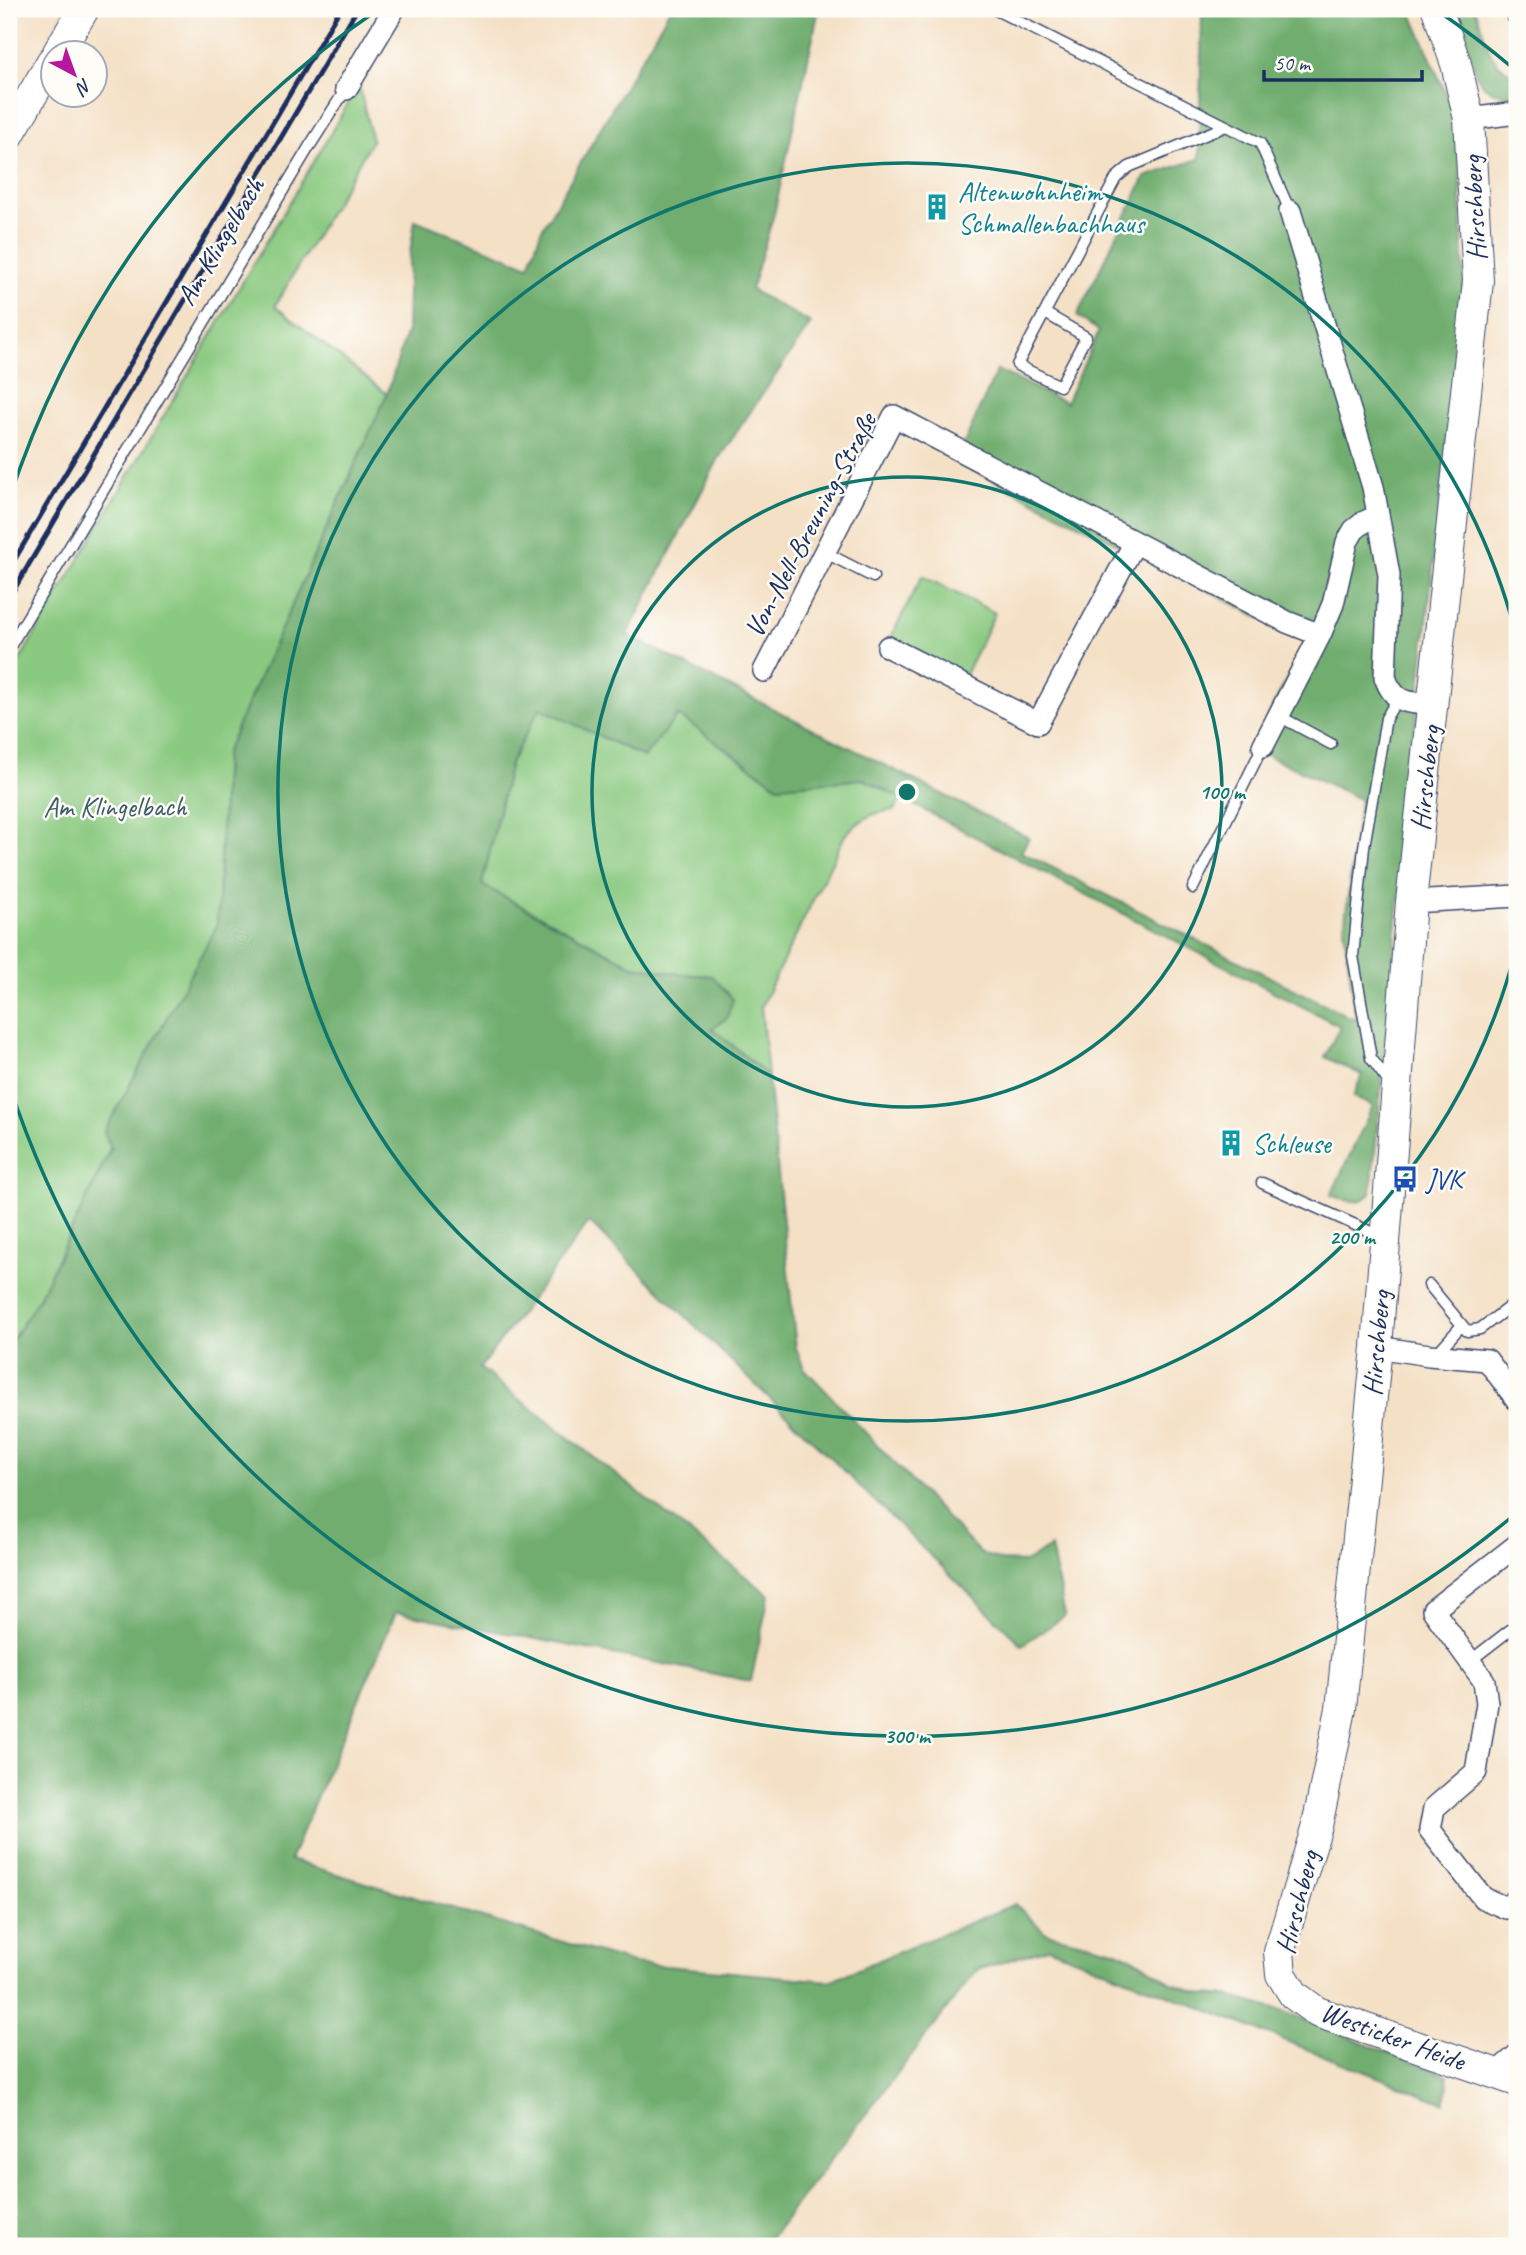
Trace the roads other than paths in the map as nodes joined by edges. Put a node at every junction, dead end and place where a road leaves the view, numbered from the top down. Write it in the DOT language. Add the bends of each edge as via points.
graph roads {
  1 [pos="84,9"];
  2 [pos="394,9"];
  3 [pos="994,9"];
  4 [pos="1437,9"];
  5 [pos="1506,9"];
  6 [pos="1517,23"];
  7 [pos="66,38"];
  8 [pos="38,85"];
  9 [pos="346,89"];
  10 [pos="1517,113"];
  11 [pos="1469,119"];
  12 [pos="1226,126"];
  13 [pos="9,135"];
  14 [pos="1290,211"];
  15 [pos="1045,313"];
  16 [pos="1378,516"];
  17 [pos="1134,544"];
  18 [pos="824,552"];
  19 [pos="873,577"];
  20 [pos="1320,635"];
  21 [pos="888,647"];
  22 [pos="9,648"];
  23 [pos="764,670"];
  24 [pos="1398,698"];
  25 [pos="1434,704"];
  26 [pos="1279,716"];
  27 [pos="1331,744"];
  28 [pos="1263,746"];
  29 [pos="1193,888"];
  30 [pos="1517,896"];
  31 [pos="1411,902"];
  32 [pos="1398,1093"];
  33 [pos="1262,1183"];
  34 [pos="1385,1238"];
  35 [pos="1429,1285"];
  36 [pos="1517,1301"];
  37 [pos="1462,1325"];
  38 [pos="1377,1348"];
  39 [pos="1435,1356"];
  40 [pos="1517,1400"];
  41 [pos="1517,1545"];
  42 [pos="1510,1630"];
  43 [pos="1470,1661"];
  44 [pos="1517,1899"];
  45 [pos="1281,1974"];
  46 [pos="1510,2069"];
  1 -- 7 [label="street"];
  2 -- 9 [label="street, Am Klingelbach"];
  3 -- 12 [label="lane"];
  4 -- 11 [label="street, Hirschberg"];
  5 -- 6 [label="lane"];
  8 -- 13 [label="street"];
  9 -- 22 [label="lane, Am Klingelbach"];
  10 -- 11 [label="street"];
  11 -- 25 [label="street, Hirschberg" via="1479,281"];
  12 -- 14 [label="lane" via="1260,143"];
  12 -- 15 [label="lane" via="1129,167 1116,178"];
  14 -- 16 [label="street, Hirschberg"];
  15 -- 15 [label="lane" via="1017,365 1059,386 1086,337"];
  16 -- 20 [label="street" via="1354,530 1347,542 1333,604"];
  16 -- 24 [label="street, Hirschberg" via="1389,575 1385,677"];
  17 -- 18 [label="street, Von-Nell-Breuning-Straße" via="894,416"];
  17 -- 20 [label="street, Von-Nell-Breuning-Straße"];
  17 -- 21 [label="street" via="1038,723"];
  18 -- 19 [label="lane"];
  18 -- 23 [label="street, Von-Nell-Breuning-Straße"];
  20 -- 26 [label="street"];
  24 -- 25 [label="street, Hirschberg"];
  24 -- 32 [label="lane" via="1386,718 1364,847 1353,956 1371,1058"];
  25 -- 31 [label="street, Hirschberg"];
  26 -- 27 [label="lane"];
  26 -- 28 [label="street"];
  28 -- 29 [label="lane"];
  30 -- 31 [label="street"];
  31 -- 32 [label="street, Hirschberg"];
  32 -- 34 [label="street, Hirschberg"];
  33 -- 34 [label="lane"];
  34 -- 38 [label="street, Hirschberg"];
  35 -- 37 [label="lane"];
  36 -- 37 [label="lane" via="1480,1329 1467,1331"];
  37 -- 39 [label="lane"];
  38 -- 39 [label="street"];
  38 -- 45 [label="street, Hirschberg" via="1341,1709 1317,1826 1279,1952"];
  39 -- 40 [label="street" via="1487,1360"];
  41 -- 43 [label="street" via="1433,1610"];
  42 -- 43 [label="lane"];
  43 -- 44 [label="street" via="1484,1681 1487,1703 1476,1772 1434,1808 1430,1830 1483,1898 1506,1908"];
  45 -- 46 [label="street, Westicker Heide" via="1294,1995 1317,2012"];
}
